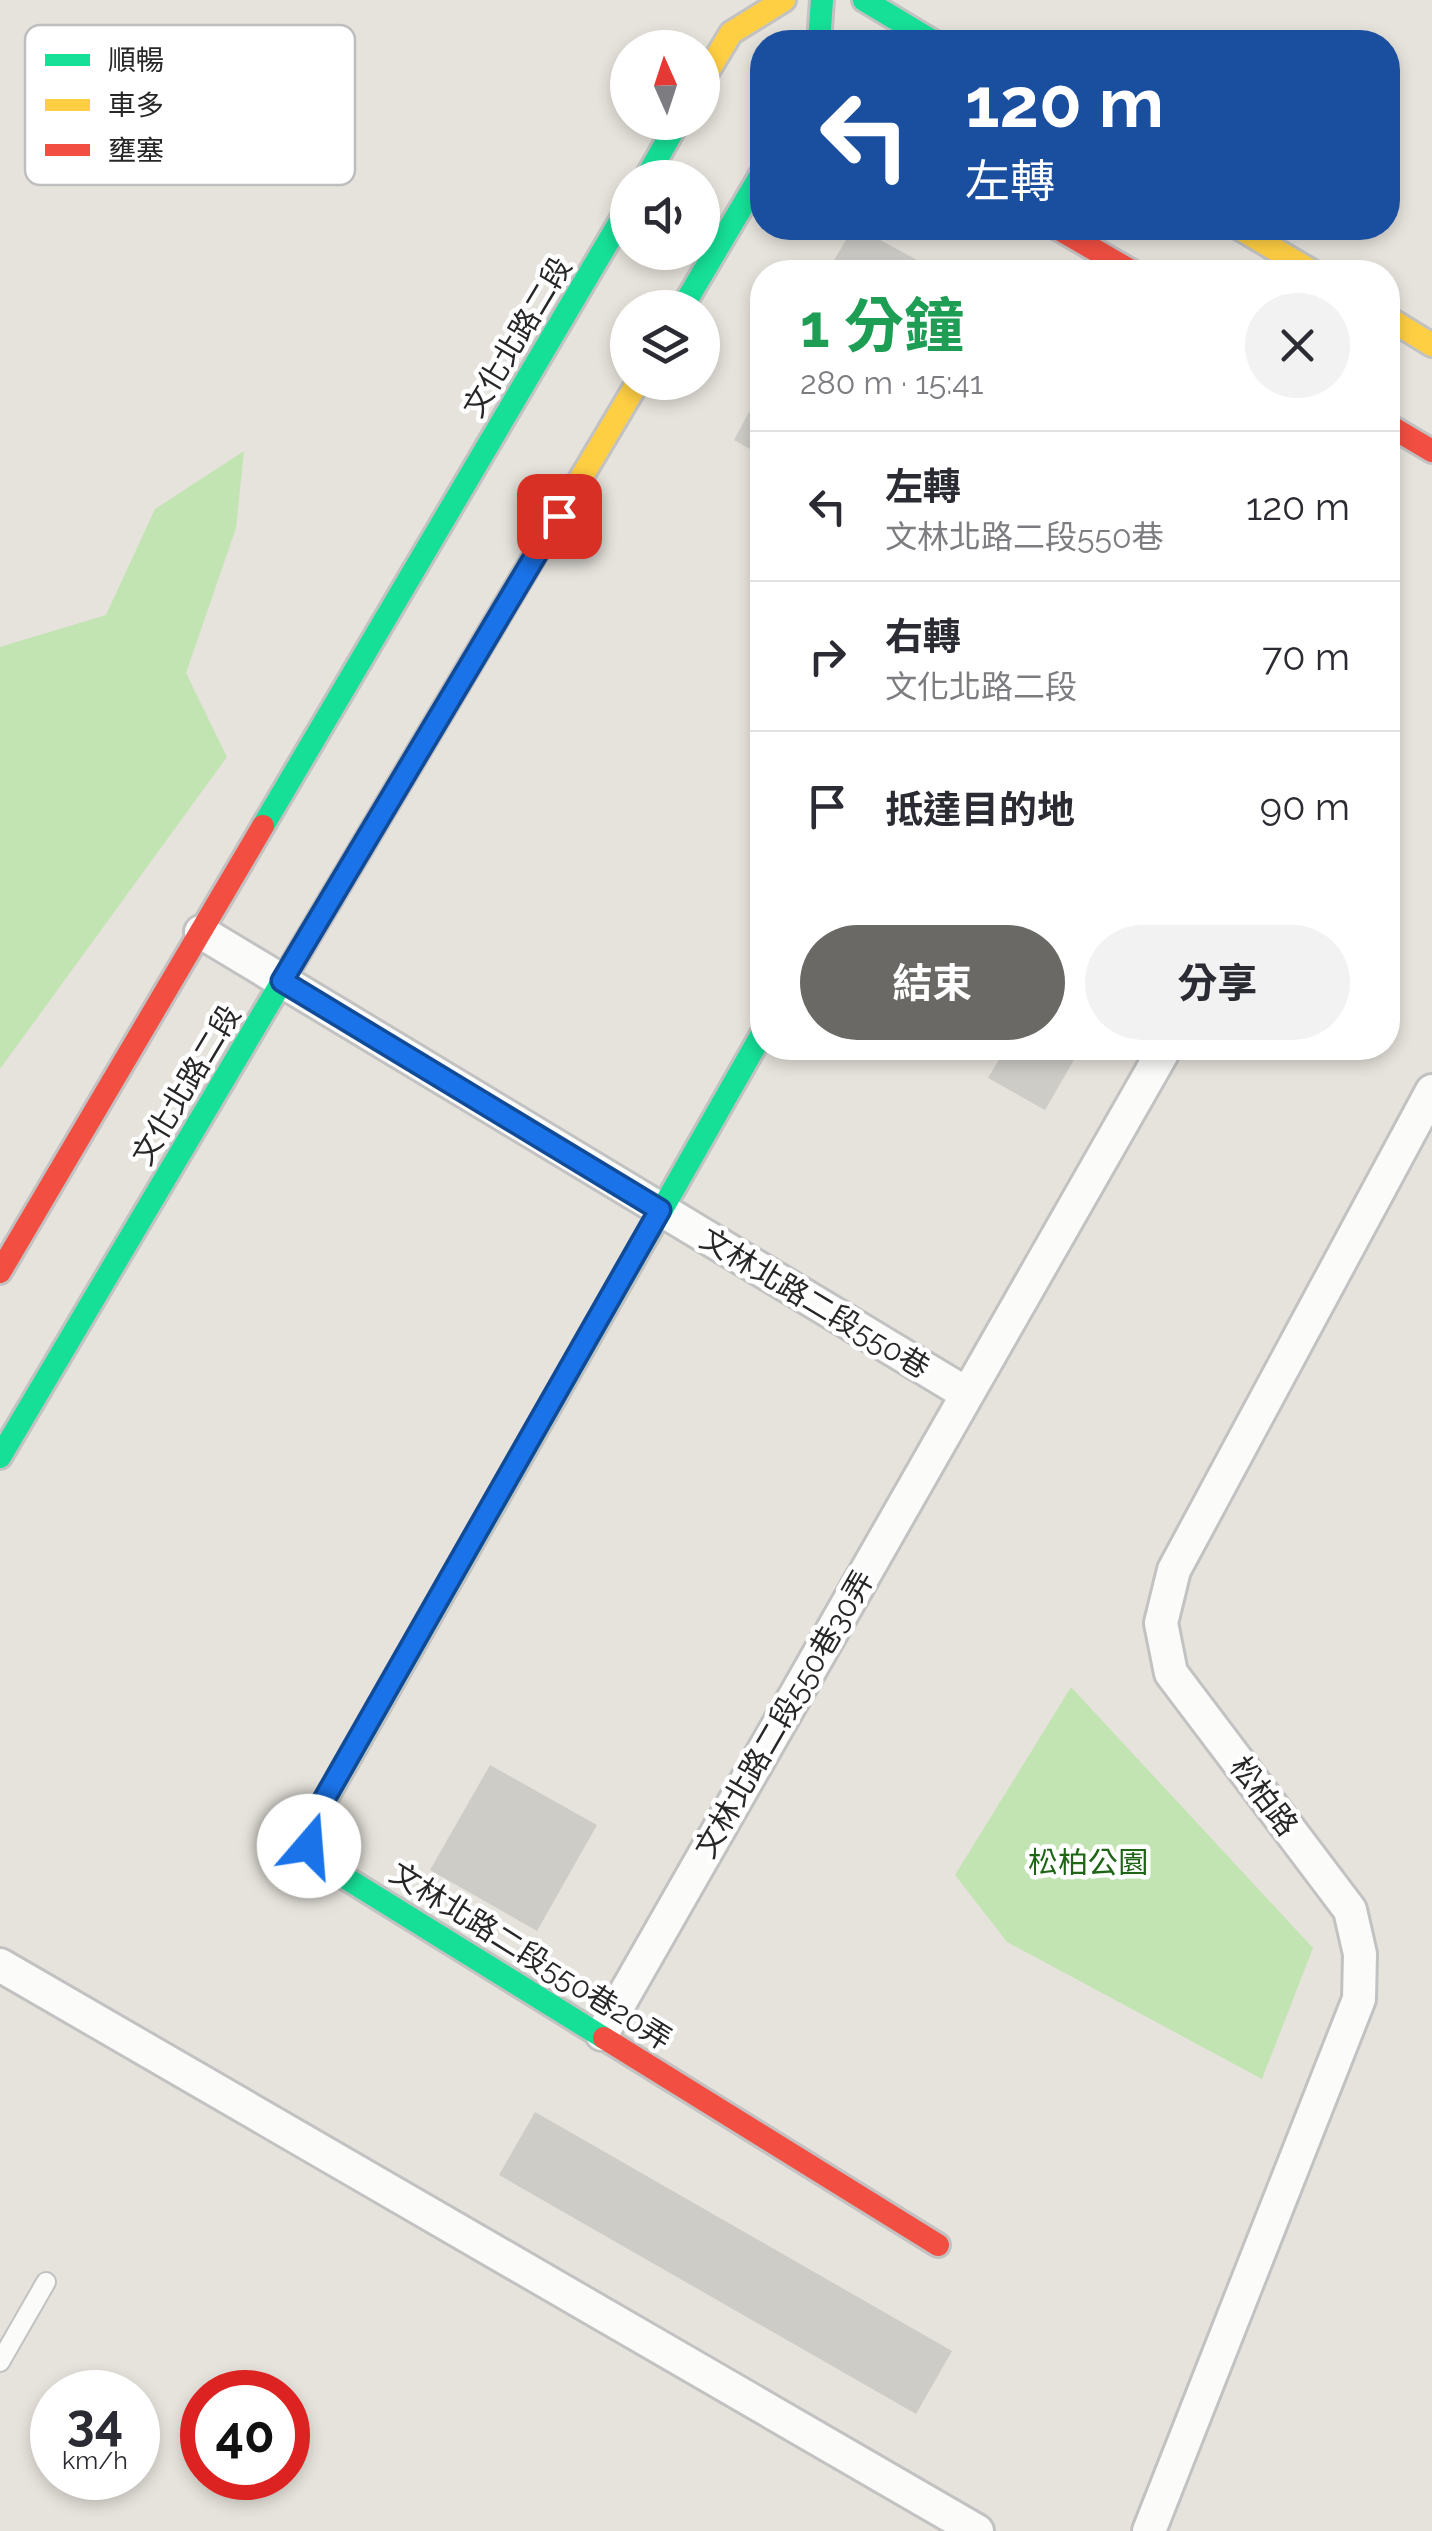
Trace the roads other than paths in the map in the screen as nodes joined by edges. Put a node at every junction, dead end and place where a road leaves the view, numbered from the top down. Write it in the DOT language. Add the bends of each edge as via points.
graph roads {
  1 [pos="784,0"];
  2 [pos="822,0"];
  3 [pos="864,0"];
  4 [pos="820,30"];
  5 [pos="914,30"];
  6 [pos="720,60"];
  7 [pos="750,193"];
  8 [pos="610,239"];
  9 [pos="1078,240"];
  10 [pos="1259,240"];
  11 [pos="1113,260"];
  12 [pos="1293,260"];
  13 [pos="693,290"];
  14 [pos="1400,325"];
  15 [pos="1432,344"];
  16 [pos="627,400"];
  17 [pos="1400,432"];
  18 [pos="1432,451"];
  19 [pos="201,932"];
  20 [pos="282,981"];
  21 [pos="750,1055"];
  22 [pos="1158,1060"];
  23 [pos="1432,1090"];
  24 [pos="660,1210"];
  25 [pos="0,1272"];
  26 [pos="967,1394"];
  27 [pos="0,1457"];
  28 [pos="0,1965"];
  29 [pos="602,2034"];
  30 [pos="938,2244"];
  31 [pos="46,2282"];
  32 [pos="0,2362"];
  33 [pos="978,2531"];
  34 [pos="1149,2531"];
  1 -- 6 [label="street"];
  2 -- 4 [label="street"];
  3 -- 5 [label="street"];
  7 -- 13 [label="street"];
  8 -- 19 [label="street, 文化北路二段"];
  9 -- 11 [label="street"];
  10 -- 12 [label="street"];
  14 -- 15 [label="street"];
  16 -- 20 [label="street, 文化北路二段"];
  17 -- 18 [label="street"];
  19 -- 20 [label="street, 文林北路二段550巷"];
  19 -- 25 [label="street, 文化北路二段"];
  20 -- 24 [label="street, 文林北路二段550巷"];
  20 -- 27 [label="street, 文化北路二段"];
  21 -- 24 [label="street, 文林北路二段550巷20弄"];
  22 -- 26 [label="street, 文林北路二段550巷30弄"];
  23 -- 34 [label="street, 松柏路" via="1174,1570 1162,1622 1171,1673 1350,1910 1360,1954 1358,1999"];
  24 -- 26 [label="street, 文林北路二段550巷"];
  24 -- 29 [label="street, 文林北路二段550巷20弄" via="310,1824 316,1859"];
  26 -- 29 [label="street, 文林北路二段550巷30弄"];
  28 -- 33 [label="street"];
  29 -- 30 [label="street, 文林北路二段550巷20弄"];
  31 -- 32 [label="lane"];
}
